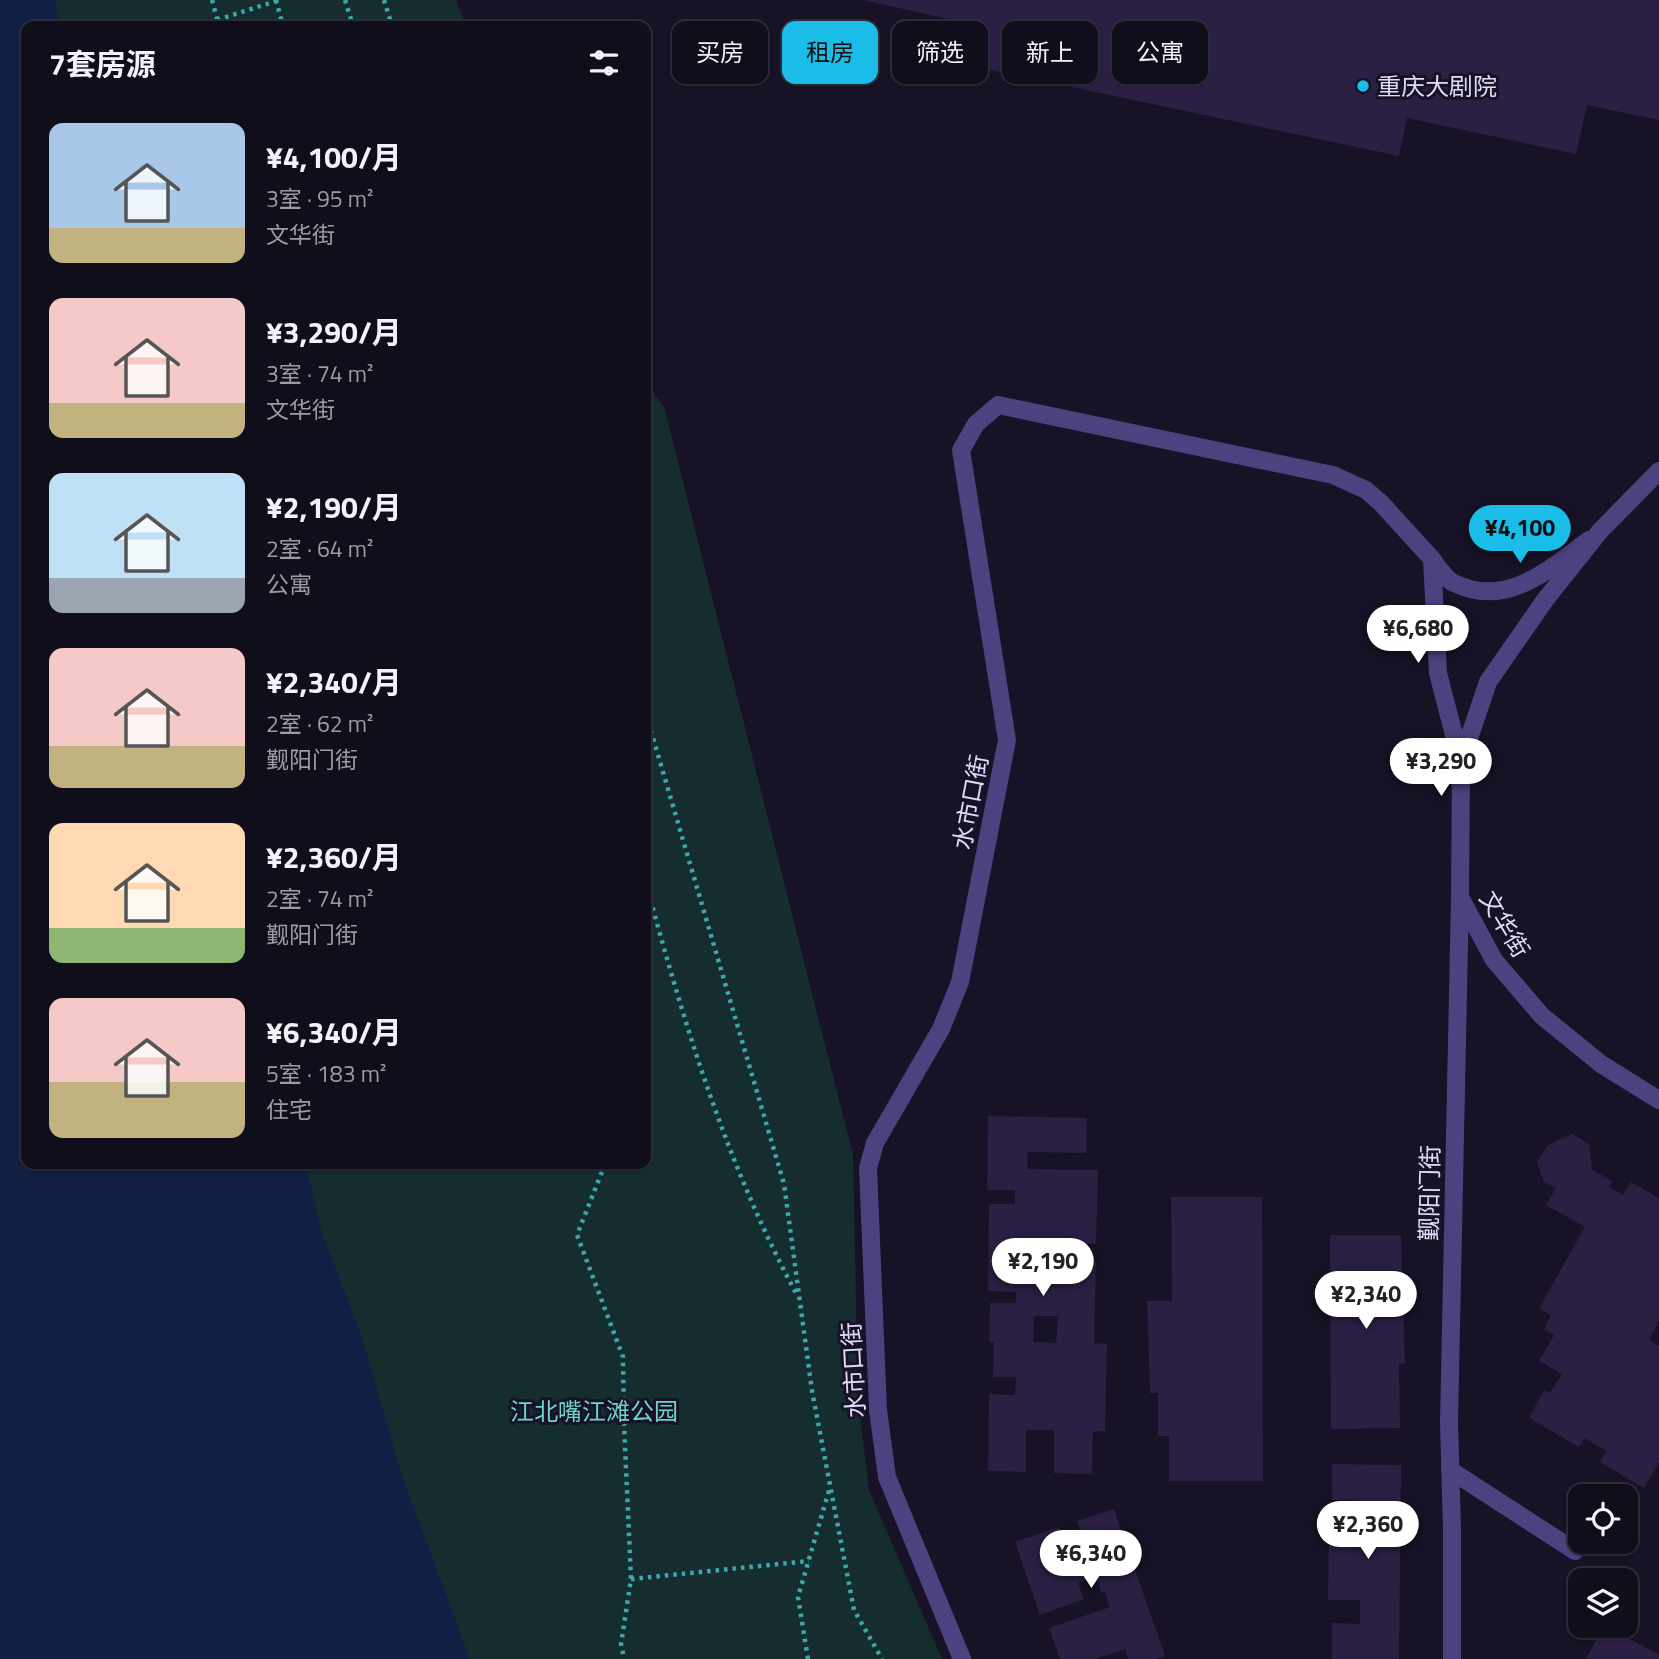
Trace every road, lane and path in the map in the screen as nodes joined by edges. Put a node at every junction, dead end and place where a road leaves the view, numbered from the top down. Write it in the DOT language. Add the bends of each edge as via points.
graph roads {
  1 [pos="212,0"];
  2 [pos="277,0"];
  3 [pos="345,0"];
  4 [pos="384,0"];
  5 [pos="217,21"];
  6 [pos="223,21"];
  7 [pos="282,21"];
  8 [pos="351,21"];
  9 [pos="390,21"];
  10 [pos="1659,471"];
  11 [pos="1600,531"];
  12 [pos="1432,559"];
  13 [pos="651,731"];
  14 [pos="1461,762"];
  15 [pos="1460,897"];
  16 [pos="651,902"];
  17 [pos="1659,1100"];
  18 [pos="603,1169"];
  19 [pos="799,1298"];
  20 [pos="1450,1469"];
  21 [pos="830,1486"];
  22 [pos="1568,1546"];
  23 [pos="808,1561"];
  24 [pos="631,1579"];
  25 [pos="624,1659"];
  26 [pos="808,1659"];
  27 [pos="882,1659"];
  28 [pos="962,1659"];
  29 [pos="1452,1659"];
  1 -- 5 [label="path"];
  2 -- 6 [label="path"];
  2 -- 7 [label="path"];
  3 -- 8 [label="path"];
  4 -- 9 [label="path"];
  10 -- 11 [label="street, 文华街"];
  11 -- 12 [label="street" via="1535,580 1505,590 1478,590 1451,582"];
  11 -- 14 [label="street, 文华街" via="1488,682"];
  12 -- 14 [label="street" via="1438,673"];
  12 -- 28 [label="street, 水市口街" via="1366,490 1334,475 998,405 976,424 961,450 1007,740 960,982 941,1029 875,1143 868,1168 878,1410 887,1477"];
  13 -- 19 [label="path" via="784,1184"];
  14 -- 15 [label="street, 文华街"];
  15 -- 17 [label="street, 文华街" via="1494,960 1542,1016 1601,1064"];
  15 -- 20 [label="street, 觐阳门街"];
  16 -- 19 [label="path" via="707,1091 769,1242"];
  18 -- 24 [label="path" via="577,1235 623,1357"];
  19 -- 21 [label="path"];
  20 -- 22 [label="street"];
  20 -- 29 [label="street, 觐阳门街"];
  21 -- 23 [label="path"];
  21 -- 27 [label="path" via="853,1610"];
  23 -- 24 [label="path"];
  23 -- 26 [label="path" via="798,1597"];
  24 -- 25 [label="path" via="621,1644"];
}
